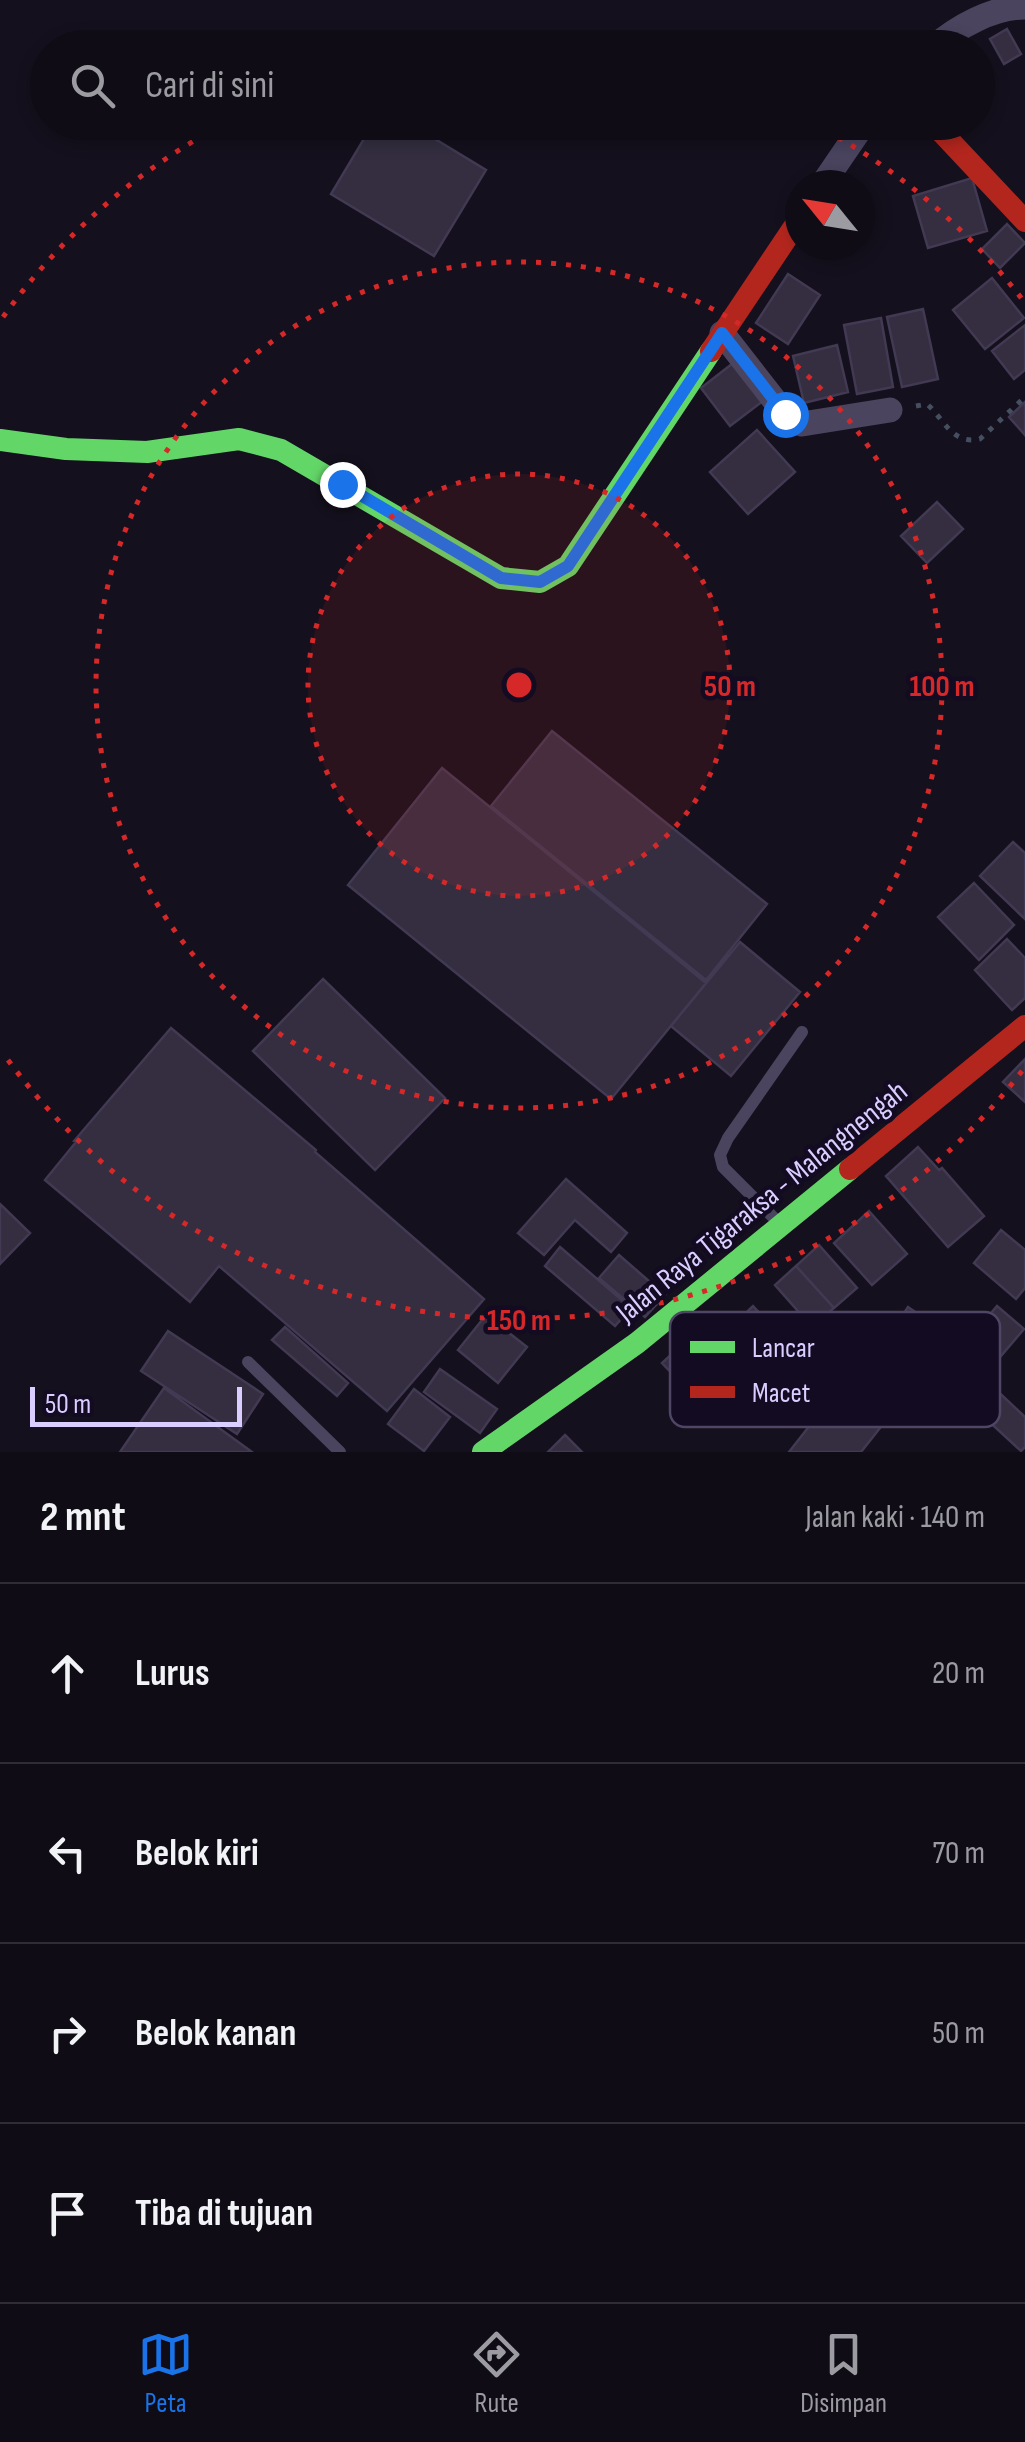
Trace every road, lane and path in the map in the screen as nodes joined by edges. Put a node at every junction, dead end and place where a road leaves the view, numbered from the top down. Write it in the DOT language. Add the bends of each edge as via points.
graph roads {
  1 [pos="1025,7"];
  2 [pos="959,30"];
  3 [pos="853,140"];
  4 [pos="949,140"];
  5 [pos="832,170"];
  6 [pos="1025,221"];
  7 [pos="785,240"];
  8 [pos="722,333"];
  9 [pos="1025,398"];
  10 [pos="890,410"];
  11 [pos="0,440"];
  12 [pos="1025,1026"];
  13 [pos="802,1032"];
  14 [pos="782,1226"];
  15 [pos="675,1312"];
  16 [pos="670,1316"];
  17 [pos="248,1362"];
  18 [pos="340,1452"];
  19 [pos="483,1452"];
  1 -- 2 [label="street" via="992,13"];
  3 -- 5 [label="street"];
  4 -- 6 [label="street"];
  7 -- 8 [label="street"];
  8 -- 10 [label="street" via="795,422"];
  8 -- 11 [label="street" via="568,566 540,582 501,578 280,450 239,439 147,452"];
  9 -- 10 [label="path" via="973,441 956,437 926,404"];
  12 -- 14 [label="street, Jalan Raya Tigaraksa - Malangnengah"];
  13 -- 14 [label="lane" via="720,1155 723,1168"];
  14 -- 15 [label="street, Jalan Raya Tigaraksa - Malangnengah"];
  16 -- 19 [label="street, Jalan Raya Tigaraksa - Malangnengah"];
  17 -- 18 [label="lane"];
}
